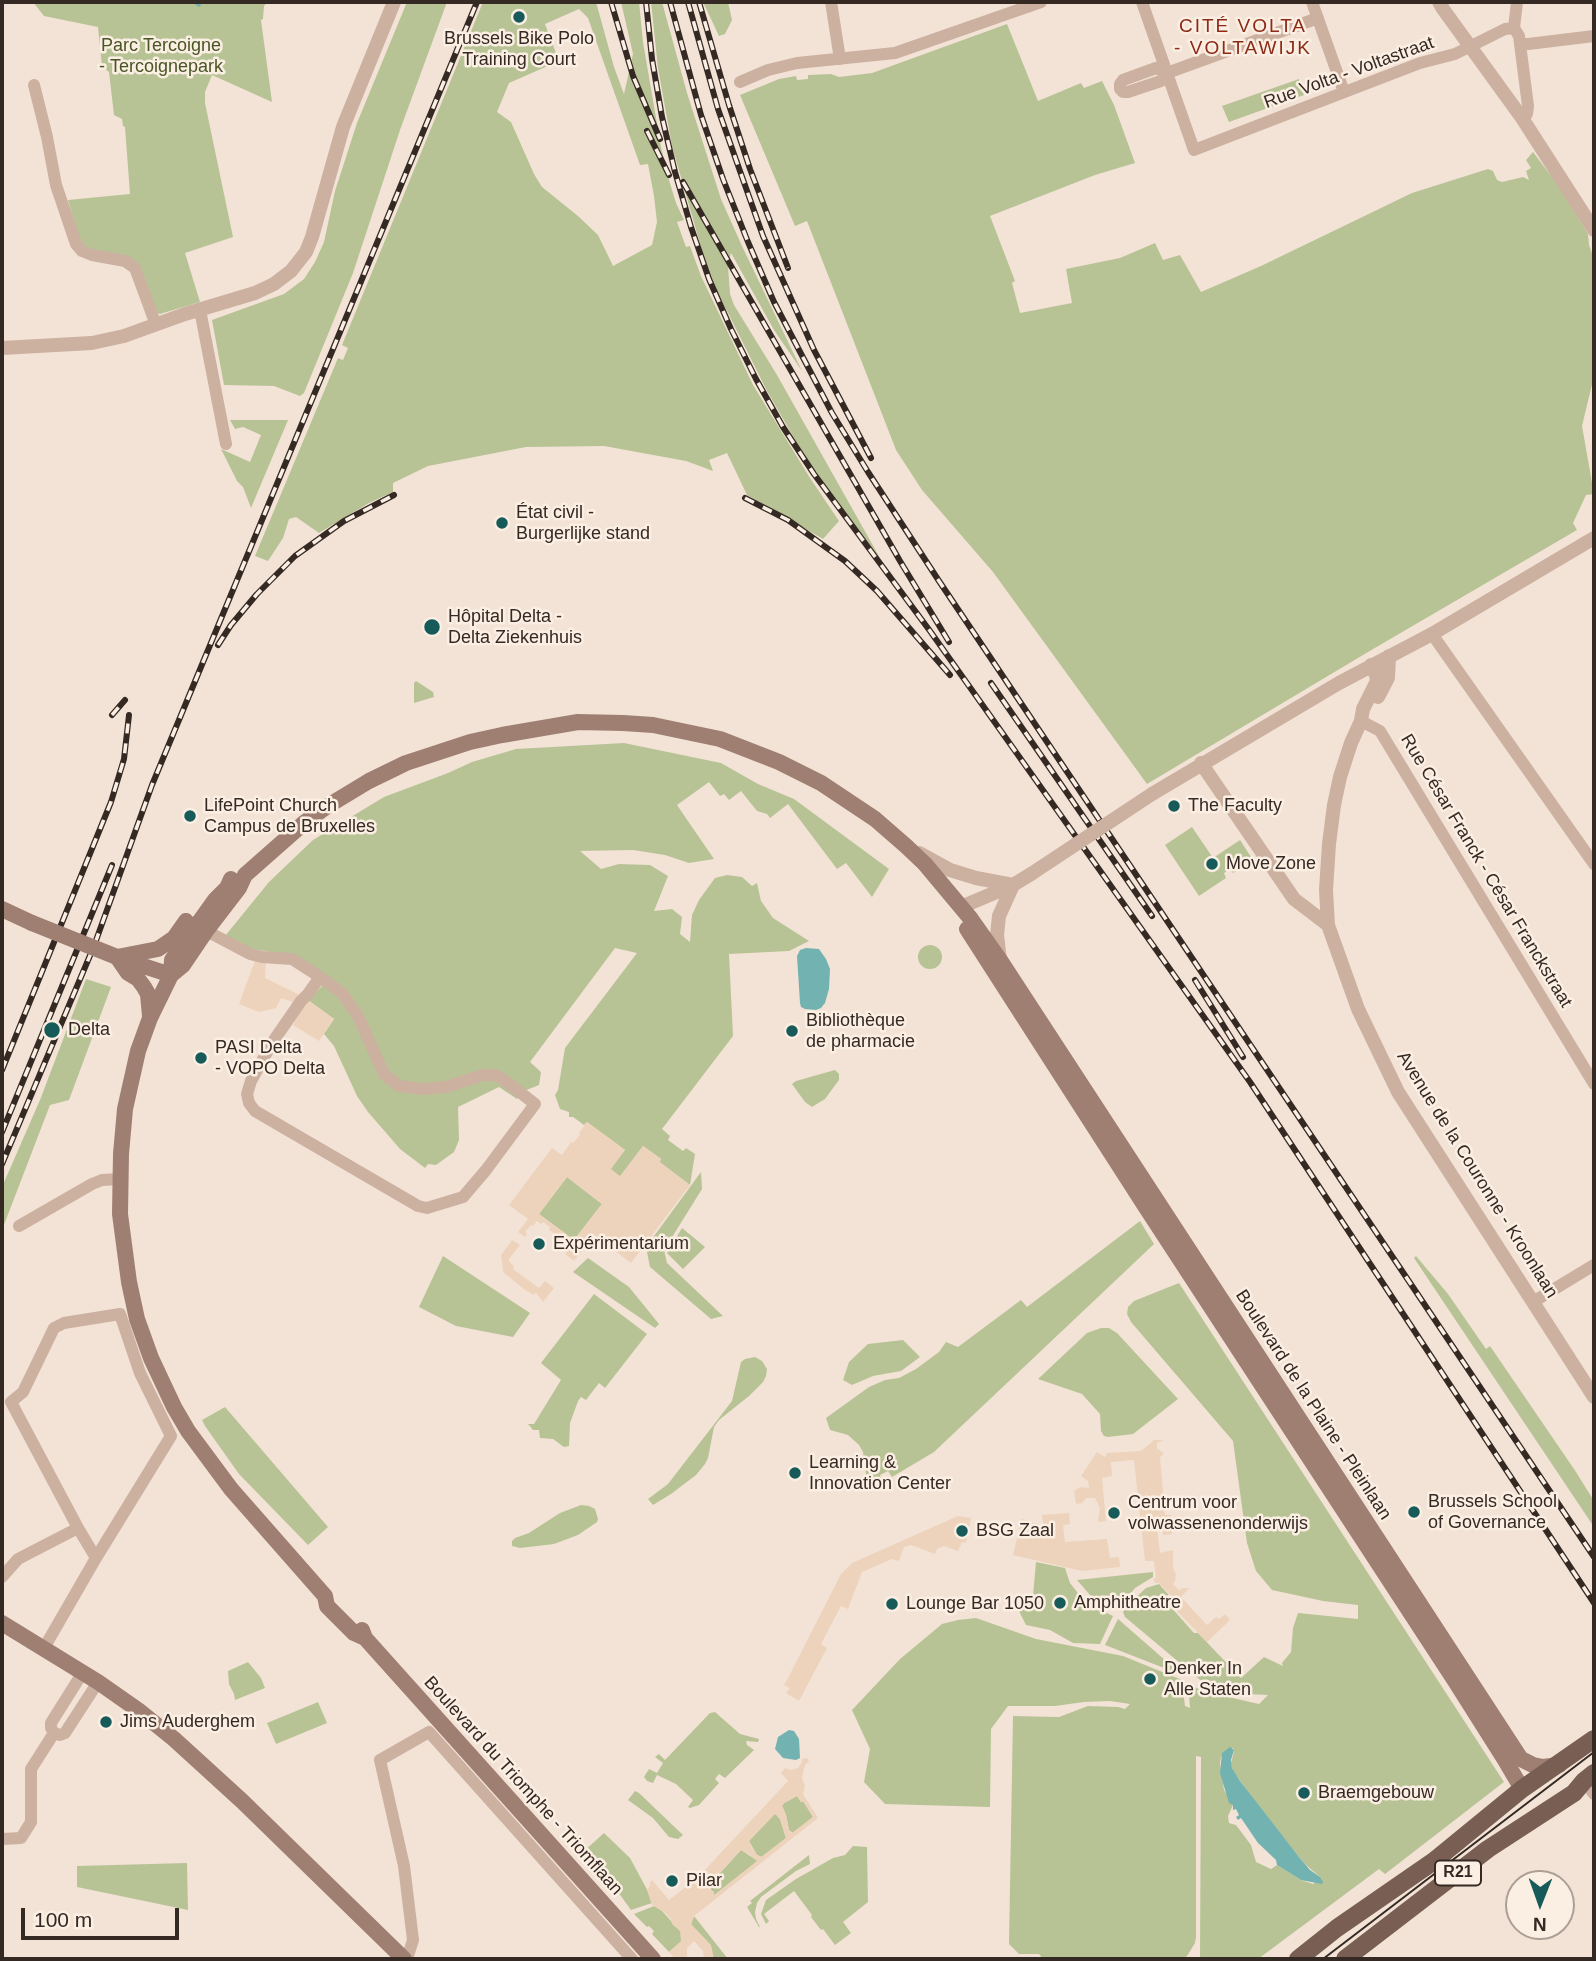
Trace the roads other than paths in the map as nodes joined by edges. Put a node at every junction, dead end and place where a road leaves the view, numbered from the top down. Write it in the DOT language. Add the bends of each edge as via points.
graph roads {
  1 [pos="394,2"];
  2 [pos="831,2"];
  3 [pos="1041,2"];
  4 [pos="1142,2"];
  5 [pos="1312,2"];
  6 [pos="1439,2"];
  7 [pos="1517,2"];
  8 [pos="1318,18"];
  9 [pos="1514,28"];
  10 [pos="1594,36"];
  11 [pos="1520,45"];
  12 [pos="1470,46"];
  13 [pos="840,59"];
  14 [pos="1167,72"];
  15 [pos="740,82"];
  16 [pos="34,85"];
  17 [pos="1344,92"];
  18 [pos="1522,118"];
  19 [pos="1594,230"];
  20 [pos="200,310"];
  21 [pos="156,325"];
  22 [pos="2,348"];
  23 [pos="226,444"];
  24 [pos="1594,538"];
  25 [pos="1432,634"];
  26 [pos="1389,656"];
  27 [pos="1371,665"];
  28 [pos="1361,721"];
  29 [pos="1201,763"];
  30 [pos="906,846"];
  31 [pos="1594,864"];
  32 [pos="239,877"];
  33 [pos="1013,885"];
  34 [pos="961,907"];
  35 [pos="2,909"];
  36 [pos="1328,925"];
  37 [pos="201,928"];
  38 [pos="117,957"];
  39 [pos="1000,960"];
  40 [pos="171,975"];
  41 [pos="320,977"];
  42 [pos="150,1018"];
  43 [pos="1594,1084"];
  44 [pos="1123,1159"];
  45 [pos="120,1179"];
  46 [pos="19,1226"];
  47 [pos="1594,1265"];
  48 [pos="1533,1302"];
  49 [pos="1594,1397"];
  50 [pos="78,1528"];
  51 [pos="96,1558"];
  52 [pos="2,1577"];
  53 [pos="2,1623"];
  54 [pos="44,1647"];
  55 [pos="83,1672"];
  56 [pos="98,1682"];
  57 [pos="54,1733"];
  58 [pos="1594,1738"];
  59 [pos="1511,1756"];
  60 [pos="1559,1765"];
  61 [pos="1591,1783"];
  62 [pos="1522,1789"];
  63 [pos="2,1839"];
  64 [pos="406,1959"];
  65 [pos="632,1959"];
  66 [pos="653,1959"];
  67 [pos="1298,1959"];
  68 [pos="1345,1959"];
  1 -- 20 [label="street" via="343,127 306,252 274,284"];
  2 -- 13 [label="street"];
  3 -- 13 [label="street" via="895,53"];
  4 -- 14 [label="street"];
  5 -- 8 [label="street"];
  6 -- 12 [label="street"];
  7 -- 9 [label="street"];
  8 -- 14 [label="street"];
  8 -- 17 [label="street"];
  9 -- 11 [label="street"];
  9 -- 12 [label="street, Rue Volta - Voltastraat"];
  10 -- 11 [label="street"];
  11 -- 18 [label="street" via="1528,106"];
  12 -- 17 [label="street, Rue Volta - Voltastraat"];
  12 -- 18 [label="street"];
  13 -- 15 [label="street" via="797,63"];
  14 -- 17 [label="street, Rue Volta - Voltastraat" via="1195,150"];
  16 -- 21 [label="street" via="55,185 76,244 82,251 125,261 135,268"];
  18 -- 19 [label="street"];
  20 -- 21 [label="street"];
  20 -- 23 [label="street"];
  21 -- 22 [label="street" via="92,343"];
  24 -- 25 [label="street"];
  25 -- 26 [label="street"];
  25 -- 31 [label="street"];
  26 -- 27 [label="street"];
  26 -- 28 [label="street, Avenue de la Couronne - Kroonlaan" via="1388,678"];
  27 -- 28 [label="street, Avenue de la Couronne - Kroonlaan" via="1377,681"];
  27 -- 29 [label="street"];
  28 -- 36 [label="street, Avenue de la Couronne - Kroonlaan" via="1334,806 1326,890"];
  28 -- 43 [label="street, Rue César Franck - César Franckstraat" via="1380,731"];
  29 -- 33 [label="street, bridge"];
  29 -- 36 [label="street" via="1294,899"];
  30 -- 32 [label="main road, Boulevard du Triomphe - Triomflaan" via="845,798 754,751 674,728 578,722 475,741 406,763 326,807"];
  30 -- 33 [label="street" via="950,870"];
  30 -- 34 [label="main road, Boulevard du Triomphe - Triomflaan"];
  32 -- 37 [label="main road, Boulevard du Triomphe - Triomflaan" via="215,900"];
  32 -- 38 [label="main road, Boulevard du Triomphe - Triomflaan" via="204,895 172,939 158,949"];
  33 -- 34 [label="street"];
  33 -- 39 [label="street" via="999,916"];
  34 -- 39 [label="main road, Boulevard de la Plaine - Pleinlaan"];
  34 -- 44 [label="main road, Boulevard de la Plaine - Pleinlaan" via="973,940"];
  35 -- 38 [label="main road, bridge"];
  36 -- 48 [label="street, Avenue de la Couronne - Kroonlaan" via="1358,1009 1398,1092"];
  37 -- 40 [label="main road, Boulevard du Triomphe - Triomflaan" via="172,960"];
  37 -- 41 [label="street" via="250,954 292,960"];
  38 -- 40 [label="main road"];
  38 -- 42 [label="main road" via="145,987"];
  39 -- 44 [label="main road, Boulevard de la Plaine - Pleinlaan"];
  40 -- 42 [label="main road, Boulevard du Triomphe - Triomflaan"];
  41 -- 41 [label="street" via="272,1043 251,1081 249,1103 255,1111 418,1206 427,1208 463,1197 536,1104 495,1075 446,1087 399,1086 384,1074 358,1016 342,993"];
  42 -- 45 [label="main road, Boulevard du Triomphe - Triomflaan" via="129,1086"];
  44 -- 59 [label="main road, Boulevard de la Plaine - Pleinlaan"];
  45 -- 46 [label="street" via="92,1184"];
  45 -- 66 [label="main road, Boulevard du Triomphe - Triomflaan" via="120,1214 138,1319 161,1381 188,1431 325,1596 336,1600 361,1627 365,1638"];
  47 -- 48 [label="street"];
  48 -- 49 [label="street, Avenue de la Couronne - Kroonlaan"];
  50 -- 51 [label="street"];
  50 -- 51 [label="street" via="11,1402 23,1392 54,1328 120,1314 140,1373 171,1436"];
  50 -- 52 [label="street" via="18,1559"];
  51 -- 54 [label="street"];
  53 -- 54 [label="main road"];
  54 -- 55 [label="main road"];
  55 -- 56 [label="main road"];
  55 -- 57 [label="street" via="51,1723"];
  56 -- 57 [label="street" via="65,1733"];
  56 -- 64 [label="main road" via="205,1766"];
  57 -- 63 [label="street" via="32,1769 31,1822 21,1838"];
  58 -- 60 [label="main road, R21"];
  59 -- 60 [label="main road" via="1543,1767"];
  59 -- 62 [label="main road, Boulevard de la Plaine - Pleinlaan"];
  60 -- 62 [label="main road, R21"];
  61 -- 68 [label="main road, R21" via="1488,1849"];
  62 -- 67 [label="main road, R21" via="1434,1861"];
  64 -- 65 [label="street, Boulevard du Triomphe - Triomflaan" via="413,1940 404,1866 380,1760 429,1732"];
}
